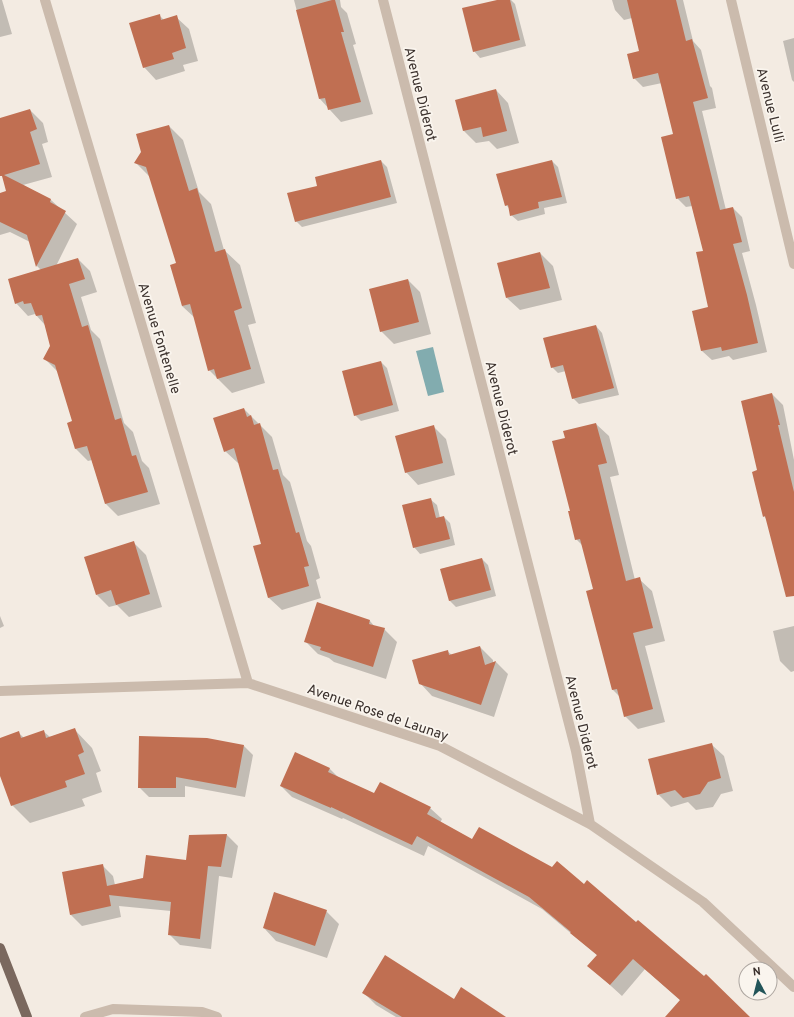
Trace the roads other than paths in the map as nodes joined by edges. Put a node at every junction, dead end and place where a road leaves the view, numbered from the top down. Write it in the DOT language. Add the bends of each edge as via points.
graph roads {
  1 [pos="45,0"];
  2 [pos="383,0"];
  3 [pos="731,0"];
  4 [pos="791,233"];
  5 [pos="794,264"];
  6 [pos="248,683"];
  7 [pos="0,692"];
  8 [pos="590,824"];
  9 [pos="0,948"];
  10 [pos="794,987"];
  11 [pos="27,1017"];
  12 [pos="85,1017"];
  13 [pos="217,1017"];
  1 -- 6 [label="street, Avenue Fontenelle"];
  2 -- 8 [label="street, Avenue Diderot" via="572,735"];
  3 -- 4 [label="street, Avenue Lulli"];
  4 -- 5 [label="street, Avenue Lulli"];
  6 -- 7 [label="street, Avenue Rose de Launay"];
  6 -- 8 [label="street, Avenue Rose de Launay" via="440,746"];
  8 -- 10 [label="street, Avenue Rose de Launay" via="703,902"];
  9 -- 11 [label="main road"];
  12 -- 13 [label="street" via="113,1009 202,1012"];
}
